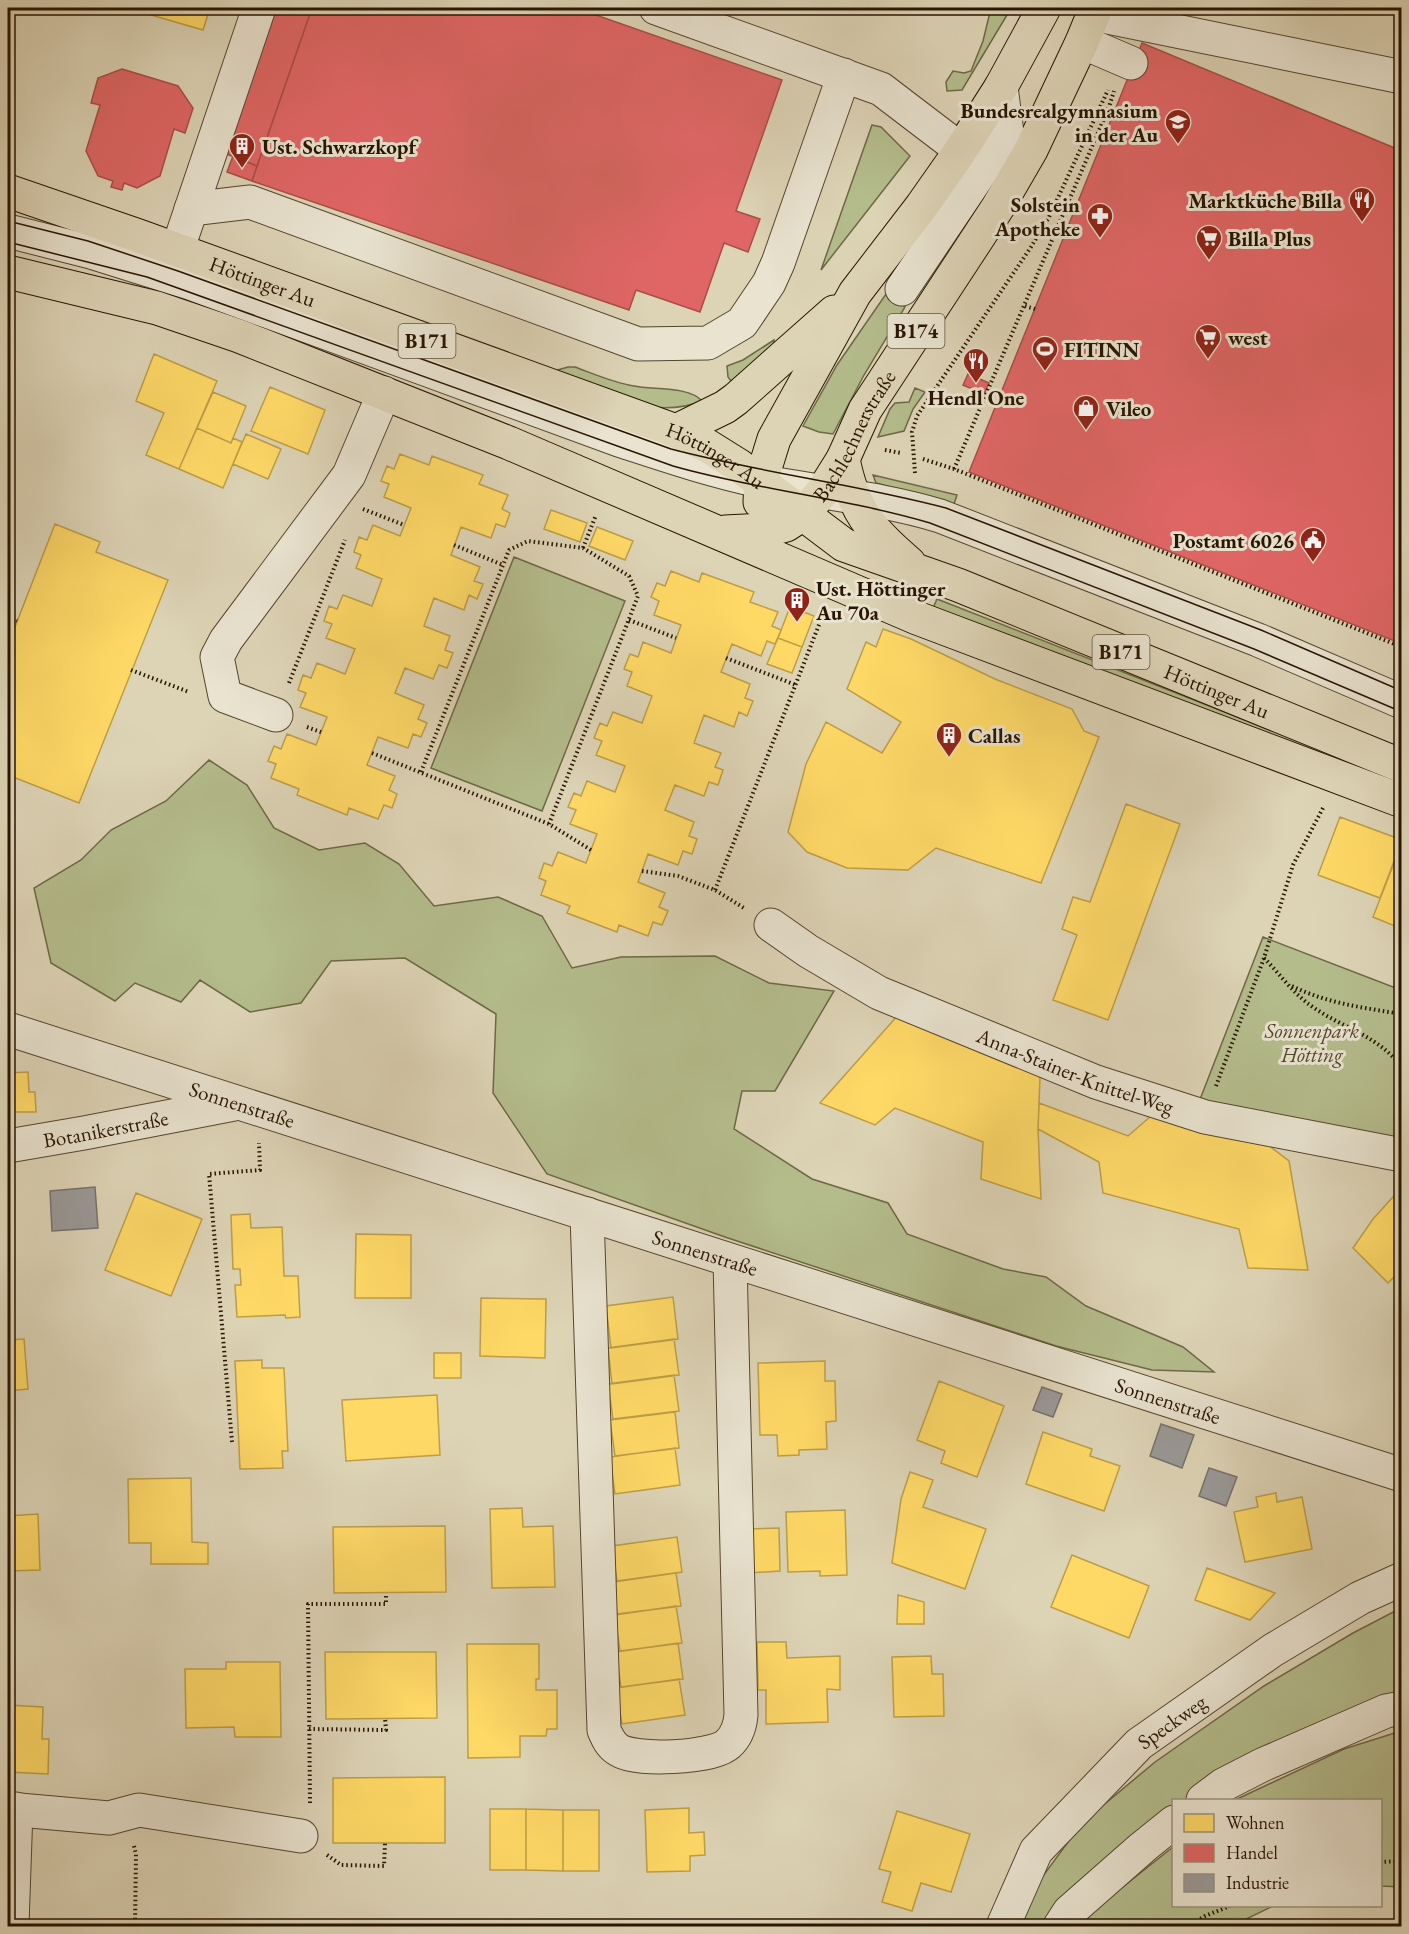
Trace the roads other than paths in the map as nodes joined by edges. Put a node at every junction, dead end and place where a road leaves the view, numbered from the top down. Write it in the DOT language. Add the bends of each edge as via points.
graph roads {
  1 [pos="259,8"];
  2 [pos="656,8"];
  3 [pos="1044,8"];
  4 [pos="1090,21"];
  5 [pos="1126,61"];
  6 [pos="844,75"];
  7 [pos="1401,77"];
  8 [pos="1001,87"];
  9 [pos="961,150"];
  10 [pos="8,191"];
  11 [pos="191,209"];
  12 [pos="8,231"];
  13 [pos="177,251"];
  14 [pos="8,272"];
  15 [pos="902,289"];
  16 [pos="855,293"];
  17 [pos="384,393"];
  18 [pos="676,431"];
  19 [pos="760,481"];
  20 [pos="826,500"];
  21 [pos="767,530"];
  22 [pos="720,532"];
  23 [pos="917,570"];
  24 [pos="822,578"];
  25 [pos="1401,702"];
  26 [pos="276,715"];
  27 [pos="1398,762"];
  28 [pos="1401,801"];
  29 [pos="771,925"];
  30 [pos="8,1029"];
  31 [pos="248,1106"];
  32 [pos="8,1146"];
  33 [pos="1401,1155"];
  34 [pos="587,1214"];
  35 [pos="730,1261"];
  36 [pos="1401,1475"];
  37 [pos="1401,1579"];
  38 [pos="1401,1708"];
  39 [pos="1204,1799"];
  40 [pos="12,1809"];
  41 [pos="1172,1823"];
  42 [pos="301,1836"];
  43 [pos="12,1926"];
  44 [pos="1003,1926"];
  45 [pos="1060,1926"];
  1 -- 11 [label="street"];
  2 -- 6 [label="street"];
  3 -- 8 [label="main road"];
  4 -- 5 [label="street"];
  4 -- 7 [label="street"];
  4 -- 20 [label="main road, Bachlechnerstraße / B174" via="1031,150 865,410"];
  6 -- 9 [label="street" via="881,89"];
  6 -- 11 [label="street" via="769,283 742,323 708,343 638,344 250,202"];
  8 -- 9 [label="main road"];
  8 -- 15 [label="street" via="1007,133"];
  9 -- 16 [label="main road"];
  10 -- 13 [label="main road, Höttinger Au / B171"];
  11 -- 13 [label="street"];
  12 -- 19 [label="street" via="154,271 619,440"];
  13 -- 18 [label="main road, Höttinger Au / B171"];
  14 -- 17 [label="main road, Höttinger Au / B171" via="177,315"];
  16 -- 18 [label="main road" via="736,399"];
  16 -- 19 [label="main road" via="774,439"];
  17 -- 22 [label="main road, Höttinger Au / B171"];
  17 -- 26 [label="street" via="349,475 217,657 225,696"];
  18 -- 19 [label="main road, Höttinger Au / B171" via="706,444"];
  19 -- 20 [label="main road, Höttinger Au / B171"];
  19 -- 21 [label="main road" via="760,507"];
  20 -- 21 [label="main road, Bachlechnerstraße" via="786,525"];
  20 -- 23 [label="main road" via="868,523"];
  20 -- 23 [label="main road, Höttinger Au / B171" via="844,545"];
  20 -- 25 [label="street" via="924,511 956,522 1258,640"];
  21 -- 22 [label="main road, Bachlechnerstraße"];
  21 -- 24 [label="main road" via="780,549"];
  22 -- 24 [label="main road, Höttinger Au / B171"];
  23 -- 27 [label="main road, Höttinger Au / B171"];
  24 -- 28 [label="main road, Höttinger Au / B171" via="1005,652"];
  29 -- 33 [label="street, Anna-Stainer-Knittel-Weg" via="879,993 1096,1082 1204,1117"];
  30 -- 31 [label="street, Sonnenstraße"];
  31 -- 32 [label="street, Botanikerstraße"];
  31 -- 34 [label="street, Sonnenstraße"];
  34 -- 35 [label="street, Sonnenstraße"];
  34 -- 35 [label="street" via="604,1730 617,1750 641,1758 718,1751 736,1735 740,1725"];
  35 -- 36 [label="street, Sonnenstraße"];
  37 -- 44 [label="street, Speckweg" via="1273,1650 1139,1744 1036,1851"];
  38 -- 39 [label="street" via="1262,1765"];
  40 -- 42 [label="street" via="109,1818 139,1810"];
  40 -- 43 [label="street"];
  41 -- 45 [label="street" via="1069,1912"];
}
